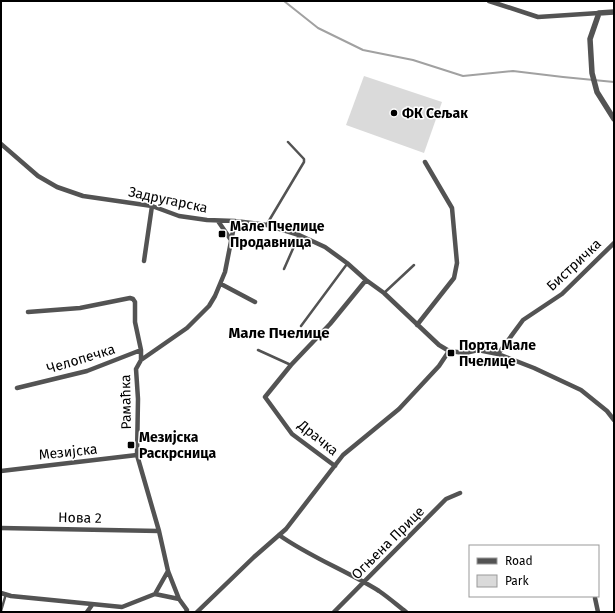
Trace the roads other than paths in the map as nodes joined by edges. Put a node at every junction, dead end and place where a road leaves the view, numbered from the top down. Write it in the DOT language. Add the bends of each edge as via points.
graph roads {
  1 [pos="489,1"];
  2 [pos="614,12"];
  3 [pos="600,13"];
  4 [pos="614,119"];
  5 [pos="288,142"];
  6 [pos="1,144"];
  7 [pos="425,162"];
  8 [pos="152,206"];
  9 [pos="218,221"];
  10 [pos="235,221"];
  11 [pos="267,225"];
  12 [pos="299,235"];
  13 [pos="231,240"];
  14 [pos="614,242"];
  15 [pos="144,262"];
  16 [pos="347,263"];
  17 [pos="414,265"];
  18 [pos="284,269"];
  19 [pos="366,280"];
  20 [pos="221,284"];
  21 [pos="384,293"];
  22 [pos="255,302"];
  23 [pos="28,312"];
  24 [pos="417,325"];
  25 [pos="300,326"];
  26 [pos="141,350"];
  27 [pos="258,350"];
  28 [pos="449,351"];
  29 [pos="498,354"];
  30 [pos="141,360"];
  31 [pos="291,365"];
  32 [pos="17,388"];
  33 [pos="614,420"];
  34 [pos="137,455"];
  35 [pos="335,466"];
  36 [pos="1,471"];
  37 [pos="460,493"];
  38 [pos="1,528"];
  39 [pos="159,531"];
  40 [pos="279,534"];
  41 [pos="168,570"];
  42 [pos="364,583"];
  43 [pos="3,594"];
  44 [pos="155,594"];
  45 [pos="595,598"];
  46 [pos="179,599"];
  47 [pos="92,604"];
  48 [pos="1,611"];
  49 [pos="86,612"];
  50 [pos="186,612"];
  51 [pos="197,612"];
  52 [pos="334,612"];
  53 [pos="406,612"];
  54 [pos="598,612"];
  1 -- 3 [label="street" via="538,17"];
  2 -- 3 [label="street"];
  3 -- 4 [label="street" via="590,39 594,80 600,98"];
  5 -- 11 [label="lane" via="304,162"];
  6 -- 8 [label="street, Задругарска" via="38,176 57,187 83,196"];
  7 -- 24 [label="street" via="452,208 457,263 454,278"];
  8 -- 9 [label="street, Задругарска" via="179,216"];
  8 -- 15 [label="street"];
  9 -- 10 [label="street, Задругарска"];
  9 -- 13 [label="street"];
  10 -- 11 [label="street, Задругарска"];
  10 -- 13 [label="street, Рамаћка"];
  11 -- 12 [label="street, Задругарска"];
  12 -- 16 [label="street, Задругарска" via="325,247"];
  12 -- 18 [label="lane"];
  13 -- 20 [label="street, Рамаћка"];
  14 -- 29 [label="street, Бистричка" via="562,294 523,320"];
  16 -- 19 [label="street, Задругарска"];
  16 -- 25 [label="lane"];
  17 -- 21 [label="lane"];
  19 -- 21 [label="street, Задругарска"];
  19 -- 31 [label="street, Драчка" via="330,324"];
  20 -- 22 [label="street"];
  20 -- 30 [label="street, Рамаћка" via="209,306 187,328"];
  21 -- 24 [label="street, Задругарска"];
  23 -- 26 [label="street" via="80,308 133,299"];
  24 -- 28 [label="street, Задругарска"];
  26 -- 30 [label="street"];
  26 -- 32 [label="street, Челопечка" via="87,371"];
  27 -- 31 [label="lane"];
  28 -- 29 [label="street" via="465,353 478,350"];
  28 -- 35 [label="street" via="439,366 399,409 343,455"];
  29 -- 33 [label="street" via="581,390"];
  30 -- 34 [label="street, Рамаћка" via="136,369"];
  31 -- 35 [label="street, Драчка" via="265,397 292,434"];
  34 -- 36 [label="street, Мезијска"];
  34 -- 39 [label="street, Рамаћка"];
  35 -- 40 [label="street" via="286,529"];
  37 -- 42 [label="street, Огњена Прице" via="446,499"];
  38 -- 39 [label="street, Нова 2"];
  39 -- 41 [label="street, Рамаћка"];
  40 -- 42 [label="street" via="296,547"];
  40 -- 51 [label="street"];
  41 -- 44 [label="street"];
  41 -- 46 [label="street, Рамаћка"];
  42 -- 52 [label="street, Огњена Прице"];
  42 -- 53 [label="street"];
  43 -- 47 [label="street"];
  43 -- 48 [label="lane"];
  44 -- 46 [label="street"];
  44 -- 47 [label="street" via="122,607"];
  45 -- 54 [label="street"];
  46 -- 50 [label="street, Рамаћка"];
  47 -- 49 [label="street"];
}
